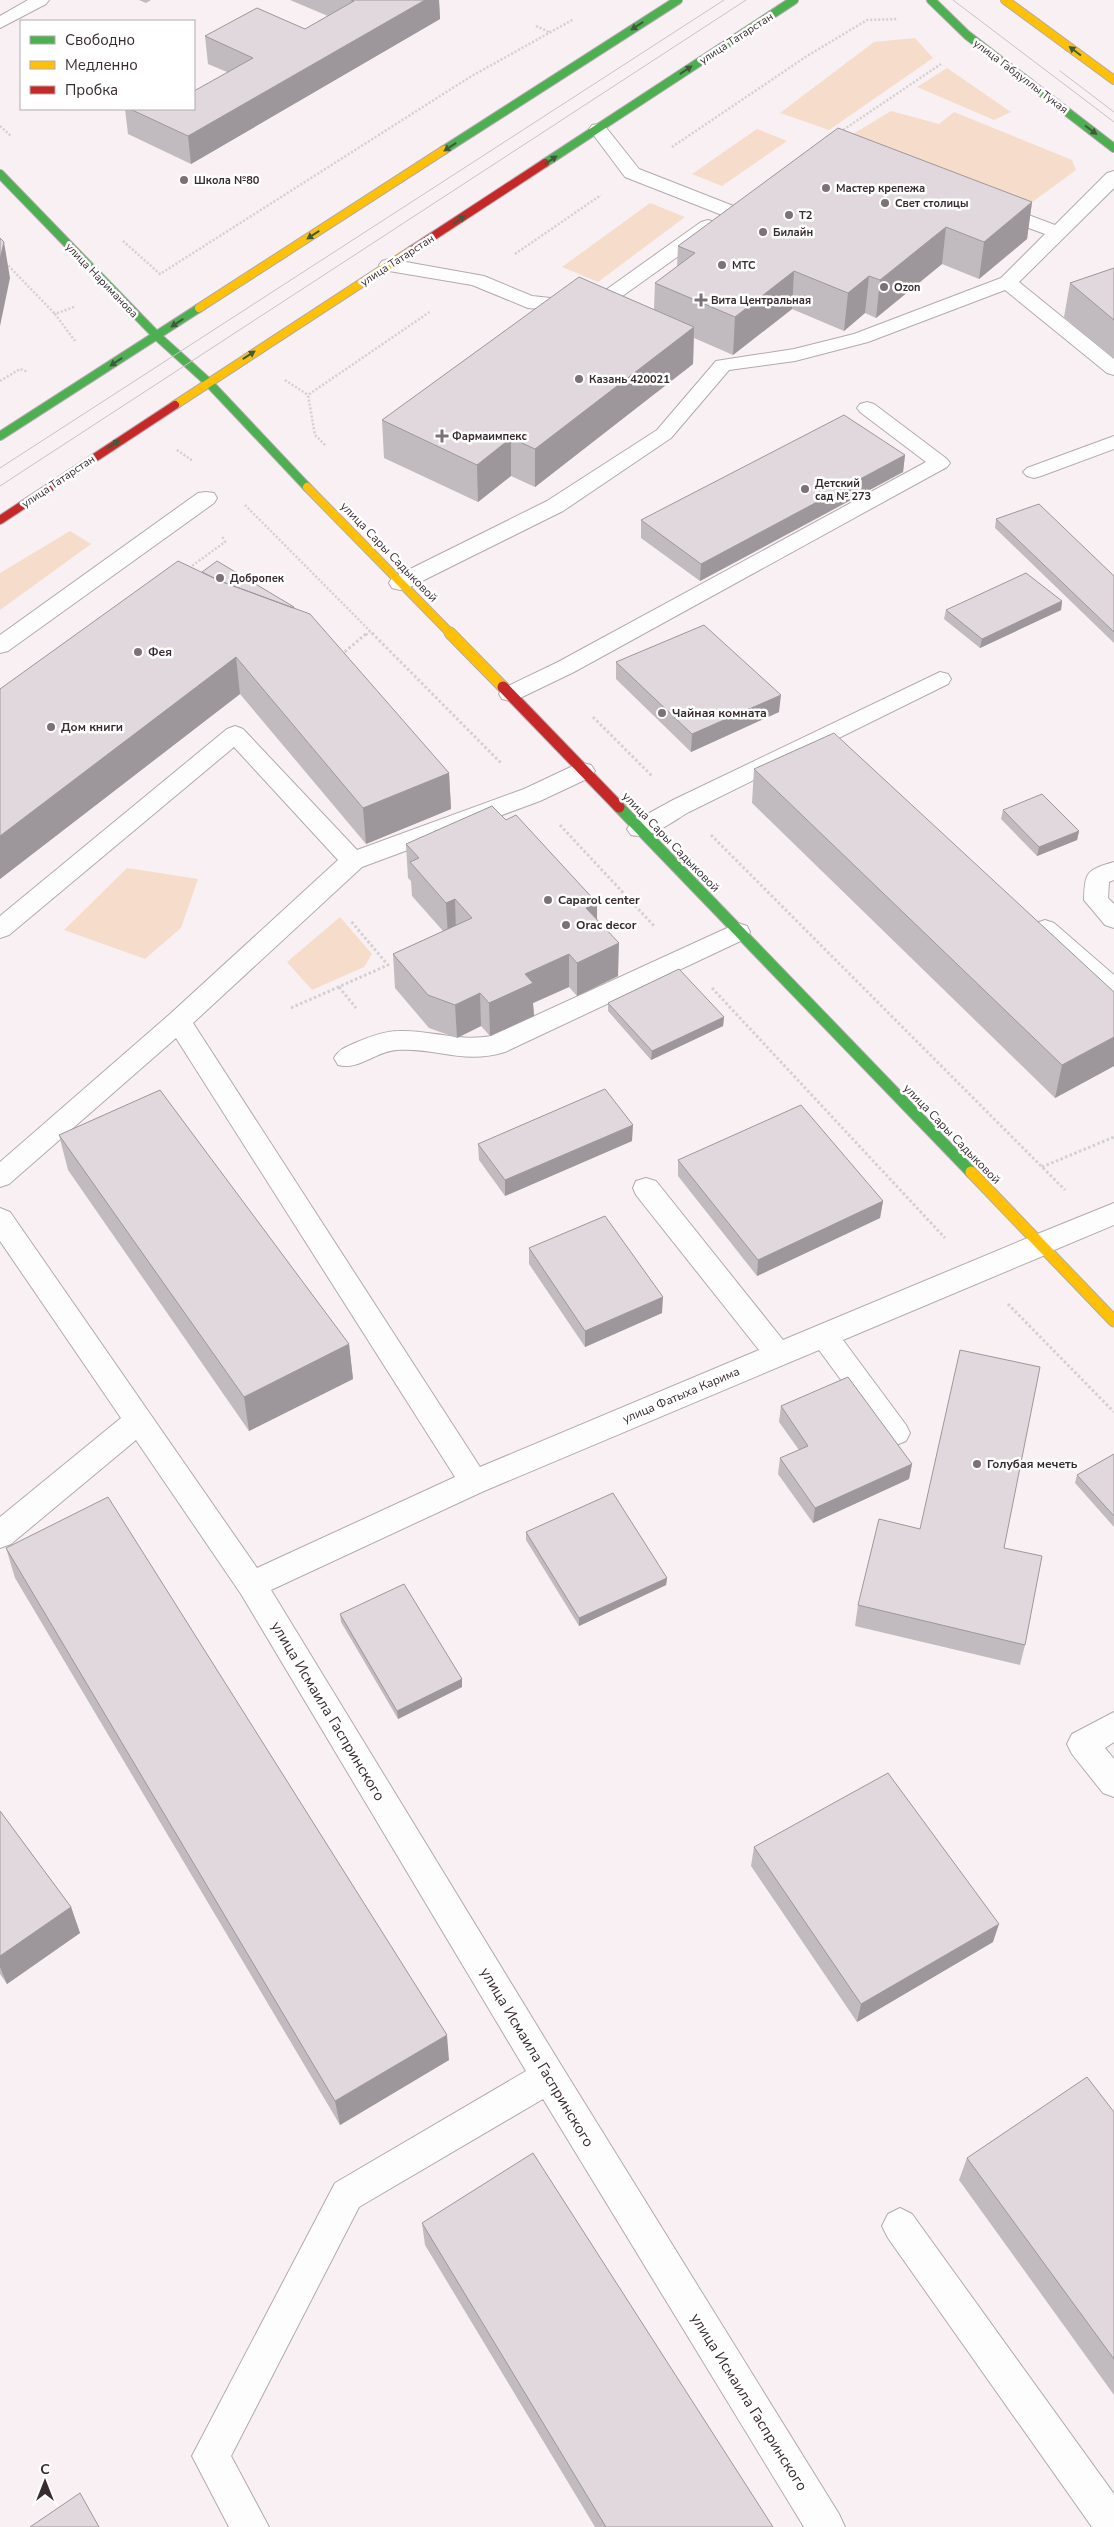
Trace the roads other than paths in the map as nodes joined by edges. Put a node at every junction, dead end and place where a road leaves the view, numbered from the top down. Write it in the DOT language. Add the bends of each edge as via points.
graph roads {
  1 [pos="40,0"];
  2 [pos="678,0"];
  3 [pos="794,0"];
  4 [pos="931,0"];
  5 [pos="1005,0"];
  6 [pos="0,23"];
  7 [pos="1114,80"];
  8 [pos="598,129"];
  9 [pos="1114,148"];
  10 [pos="0,174"];
  11 [pos="1114,177"];
  12 [pos="745,200"];
  13 [pos="978,202"];
  14 [pos="729,211"];
  15 [pos="1059,233"];
  16 [pos="389,265"];
  17 [pos="1008,282"];
  18 [pos="157,336"];
  19 [pos="1114,369"];
  20 [pos="208,382"];
  21 [pos="867,408"];
  22 [pos="0,436"];
  23 [pos="1114,442"];
  24 [pos="1034,472"];
  25 [pos="206,498"];
  26 [pos="0,520"];
  27 [pos="400,583"];
  28 [pos="0,646"];
  29 [pos="940,679"];
  30 [pos="510,694"];
  31 [pos="824,735"];
  32 [pos="846,755"];
  33 [pos="583,771"];
  34 [pos="639,829"];
  35 [pos="353,861"];
  36 [pos="1114,870"];
  37 [pos="1025,911"];
  38 [pos="1114,919"];
  39 [pos="0,929"];
  40 [pos="738,932"];
  41 [pos="1114,990"];
  42 [pos="179,1021"];
  43 [pos="347,1058"];
  44 [pos="0,1177"];
  45 [pos="646,1188"];
  46 [pos="1114,1214"];
  47 [pos="0,1219"];
  48 [pos="1040,1245"];
  49 [pos="1114,1321"];
  50 [pos="824,1336"];
  51 [pos="778,1354"];
  52 [pos="139,1420"];
  53 [pos="896,1433"];
  54 [pos="474,1482"];
  55 [pos="0,1535"];
  56 [pos="252,1586"];
  57 [pos="1114,1726"];
  58 [pos="1114,1783"];
  59 [pos="549,2077"];
  60 [pos="900,2226"];
  61 [pos="1114,2526"];
  62 [pos="250,2527"];
  63 [pos="826,2527"];
  1 -- 6 [label="street"];
  2 -- 18 [label="main road, one-way"];
  8 -- 3 [label="main road, улица Татарстан, one-way"];
  4 -- 9 [label="main road, улица Габдуллы Тукая, one-way" via="967,35"];
  7 -- 5 [label="main road, one-way"];
  8 -- 14 [label="street" via="632,173"];
  16 -- 8 [label="main road, улица Татарстан, one-way"];
  10 -- 18 [label="main road, улица Нариманова"];
  11 -- 15 [label="street"];
  12 -- 14 [label="street"];
  13 -- 15 [label="street"];
  14 -- 16 [label="street" via="594,308 528,302 477,280"];
  15 -- 17 [label="street"];
  20 -- 16 [label="main road, улица Татарстан, one-way"];
  17 -- 19 [label="street"];
  17 -- 27 [label="street" via="861,338 795,355 723,365 664,434 555,506"];
  18 -- 20 [label="main road, улица Нариманова"];
  18 -- 22 [label="main road, one-way"];
  26 -- 20 [label="main road, улица Татарстан, one-way"];
  20 -- 27 [label="main road, улица Сары Садыковой"];
  21 -- 30 [label="street" via="940,463 566,667"];
  23 -- 24 [label="street"];
  25 -- 28 [label="street"];
  27 -- 30 [label="main road, улица Сары Садыковой"];
  29 -- 31 [label="street"];
  30 -- 33 [label="main road, улица Сары Садыковой"];
  31 -- 32 [label="street"];
  31 -- 34 [label="street"];
  33 -- 34 [label="main road, улица Сары Садыковой"];
  33 -- 35 [label="street" via="532,795"];
  34 -- 40 [label="main road, улица Сары Садыковой"];
  35 -- 39 [label="street" via="235,734"];
  35 -- 42 [label="street"];
  36 -- 38 [label="street" via="1097,877 1096,900"];
  37 -- 41 [label="street"];
  40 -- 43 [label="street" via="496,1045 468,1050 398,1040 375,1045"];
  40 -- 48 [label="main road, улица Сары Садыковой"];
  42 -- 44 [label="street"];
  42 -- 54 [label="street"];
  45 -- 51 [label="street"];
  46 -- 48 [label="street, улица Фатыха Карима"];
  47 -- 52 [label="street, улица Исмаила Гаспринского"];
  48 -- 49 [label="main road, улица Сары Садыковой"];
  48 -- 50 [label="street, улица Фатыха Карима"];
  50 -- 51 [label="street, улица Фатыха Карима"];
  50 -- 53 [label="street"];
  51 -- 54 [label="street, улица Фатыха Карима"];
  52 -- 55 [label="street"];
  52 -- 56 [label="street, улица Исмаила Гаспринского"];
  54 -- 56 [label="street, улица Фатыха Карима"];
  56 -- 59 [label="street, улица Исмаила Гаспринского"];
  57 -- 58 [label="street" via="1083,1744"];
  59 -- 62 [label="street" via="347,2195 211,2456"];
  59 -- 63 [label="street, улица Исмаила Гаспринского"];
  60 -- 61 [label="street"];
}
